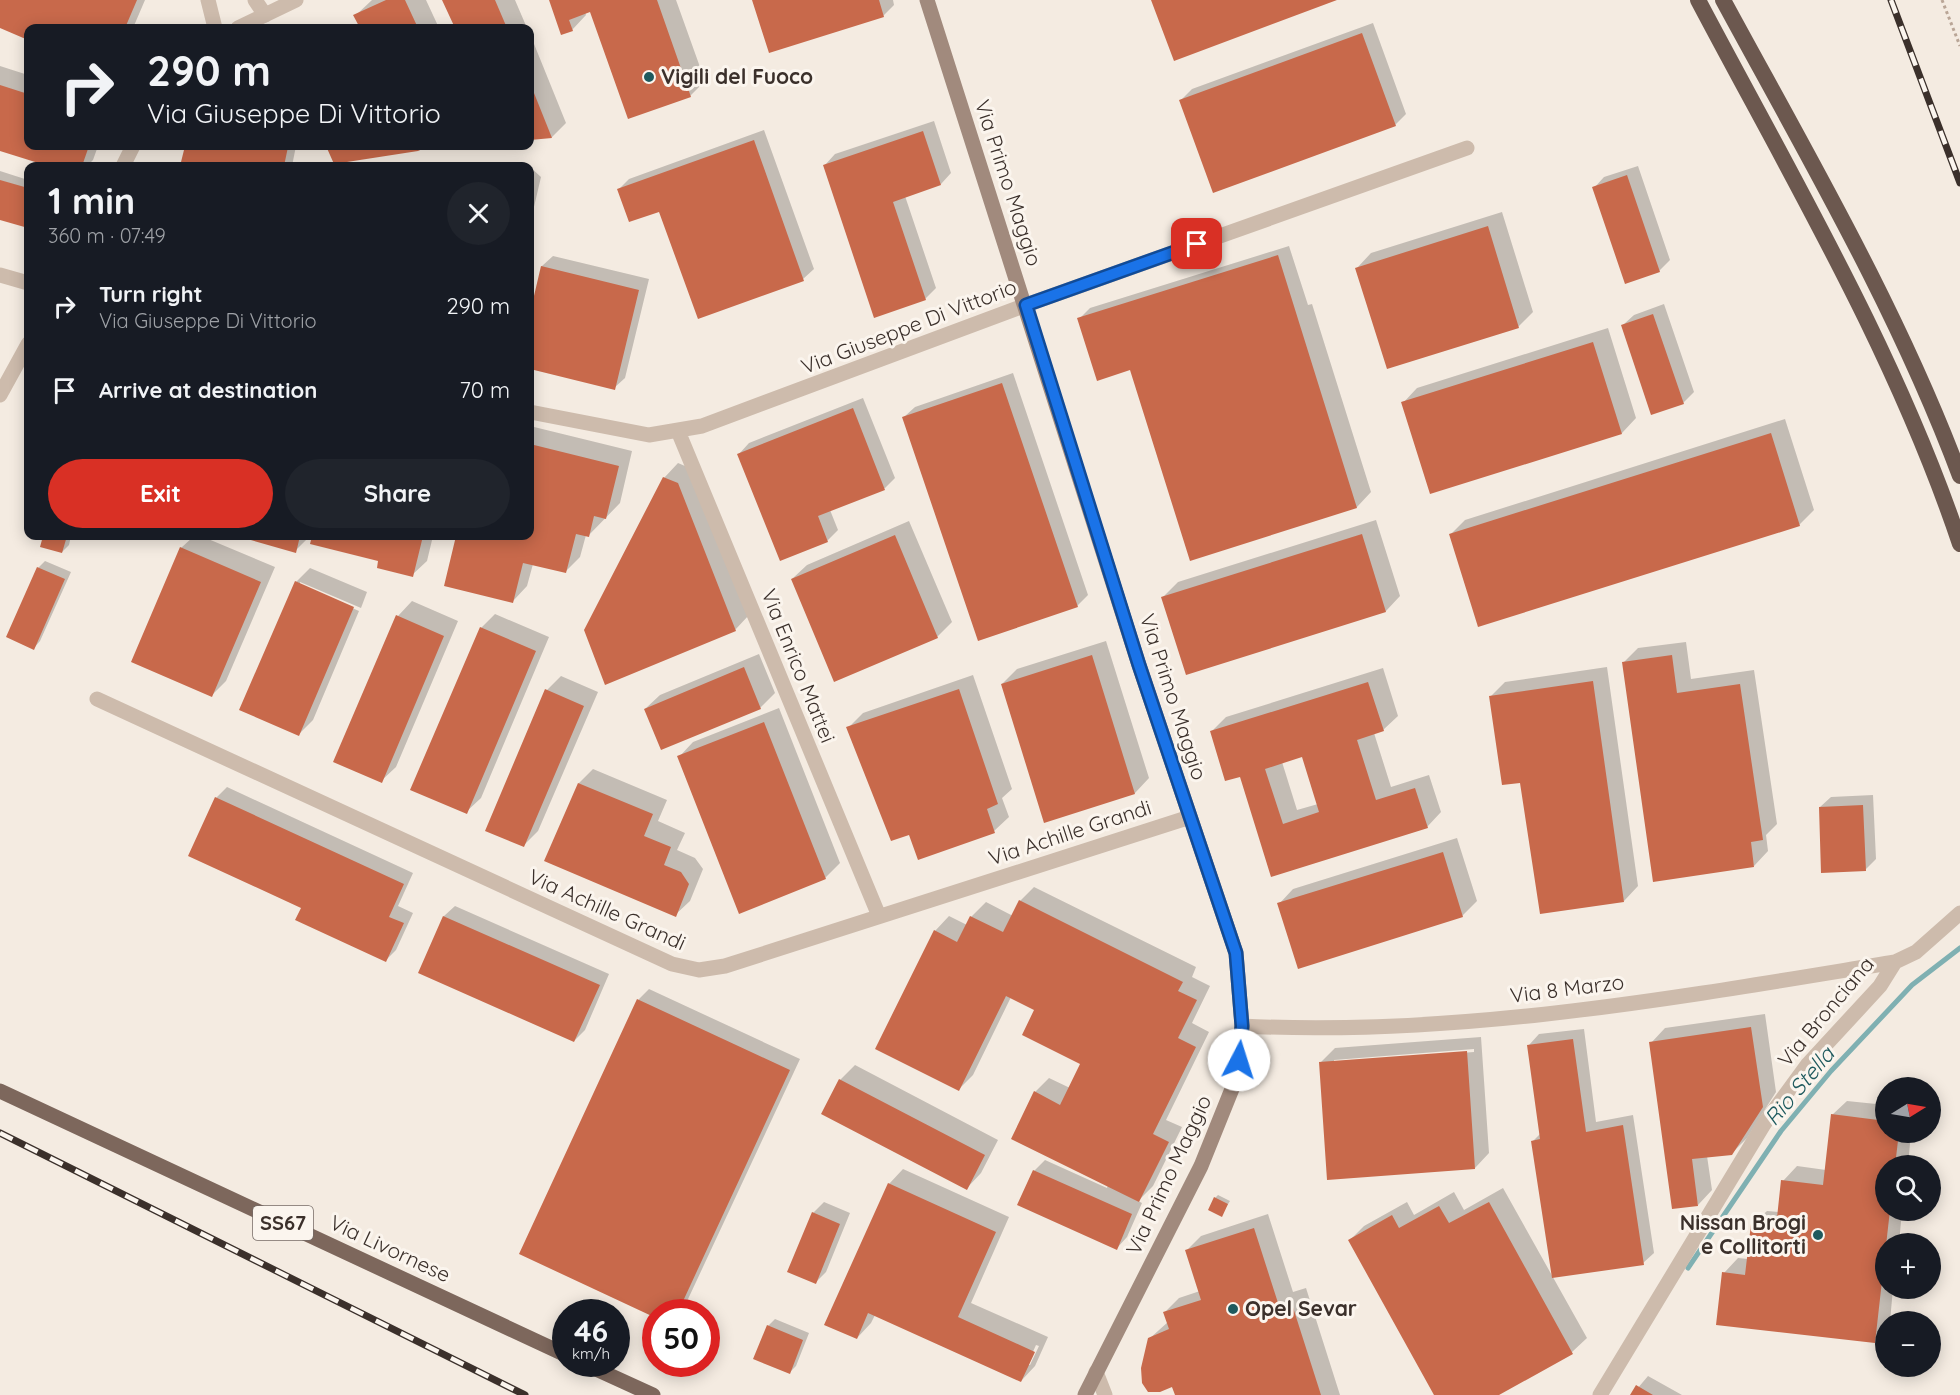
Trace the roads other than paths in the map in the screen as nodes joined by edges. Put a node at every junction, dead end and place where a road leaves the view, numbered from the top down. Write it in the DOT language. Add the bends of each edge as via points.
graph roads {
  1 [pos="208,0"];
  2 [pos="255,0"];
  3 [pos="296,0"];
  4 [pos="927,0"];
  5 [pos="1698,0"];
  6 [pos="1723,0"];
  7 [pos="265,15"];
  8 [pos="213,24"];
  9 [pos="246,24"];
  10 [pos="1467,148"];
  11 [pos="0,274"];
  12 [pos="24,282"];
  13 [pos="1026,305"];
  14 [pos="24,352"];
  15 [pos="0,395"];
  16 [pos="534,413"];
  17 [pos="678,431"];
  18 [pos="1960,476"];
  19 [pos="1960,544"];
  20 [pos="97,699"];
  21 [pos="1190,817"];
  22 [pos="1960,913"];
  23 [pos="879,916"];
  24 [pos="1895,962"];
  25 [pos="1242,1026"];
  26 [pos="0,1091"];
  27 [pos="552,1348"];
  28 [pos="1096,1372"];
  29 [pos="614,1377"];
  30 [pos="653,1395"];
  31 [pos="1085,1395"];
  32 [pos="1105,1395"];
  33 [pos="1600,1395"];
  1 -- 8 [label="street"];
  2 -- 7 [label="street"];
  3 -- 7 [label="street"];
  4 -- 13 [label="main road, Via Primo Maggio"];
  5 -- 19 [label="highway" via="1882,353 1918,430"];
  6 -- 18 [label="highway" via="1908,352"];
  7 -- 9 [label="street"];
  10 -- 13 [label="street, Via Giuseppe Di Vittorio"];
  11 -- 12 [label="street"];
  13 -- 17 [label="street, Via Giuseppe Di Vittorio" via="725,419"];
  13 -- 21 [label="main road, Via Primo Maggio"];
  14 -- 15 [label="street"];
  16 -- 17 [label="street, Via Giuseppe Di Vittorio" via="641,434"];
  17 -- 23 [label="street, Via Enrico Mattei"];
  20 -- 23 [label="street, Via Achille Grandi" via="685,968 725,966"];
  21 -- 23 [label="street, Via Achille Grandi"];
  21 -- 25 [label="main road, Via Primo Maggio" via="1236,953"];
  22 -- 24 [label="street" via="1916,952"];
  24 -- 25 [label="street, Via 8 Marzo" via="1543,1015 1338,1029"];
  24 -- 33 [label="street, Via Bronciana" via="1880,987 1808,1065 1764,1124"];
  25 -- 28 [label="main road, Via Primo Maggio" via="1238,1068 1217,1130"];
  26 -- 27 [label="main road, Via Livornese / SS67"];
  28 -- 31 [label="main road, Via Primo Maggio"];
  28 -- 32 [label="street"];
  29 -- 30 [label="main road"];
}
